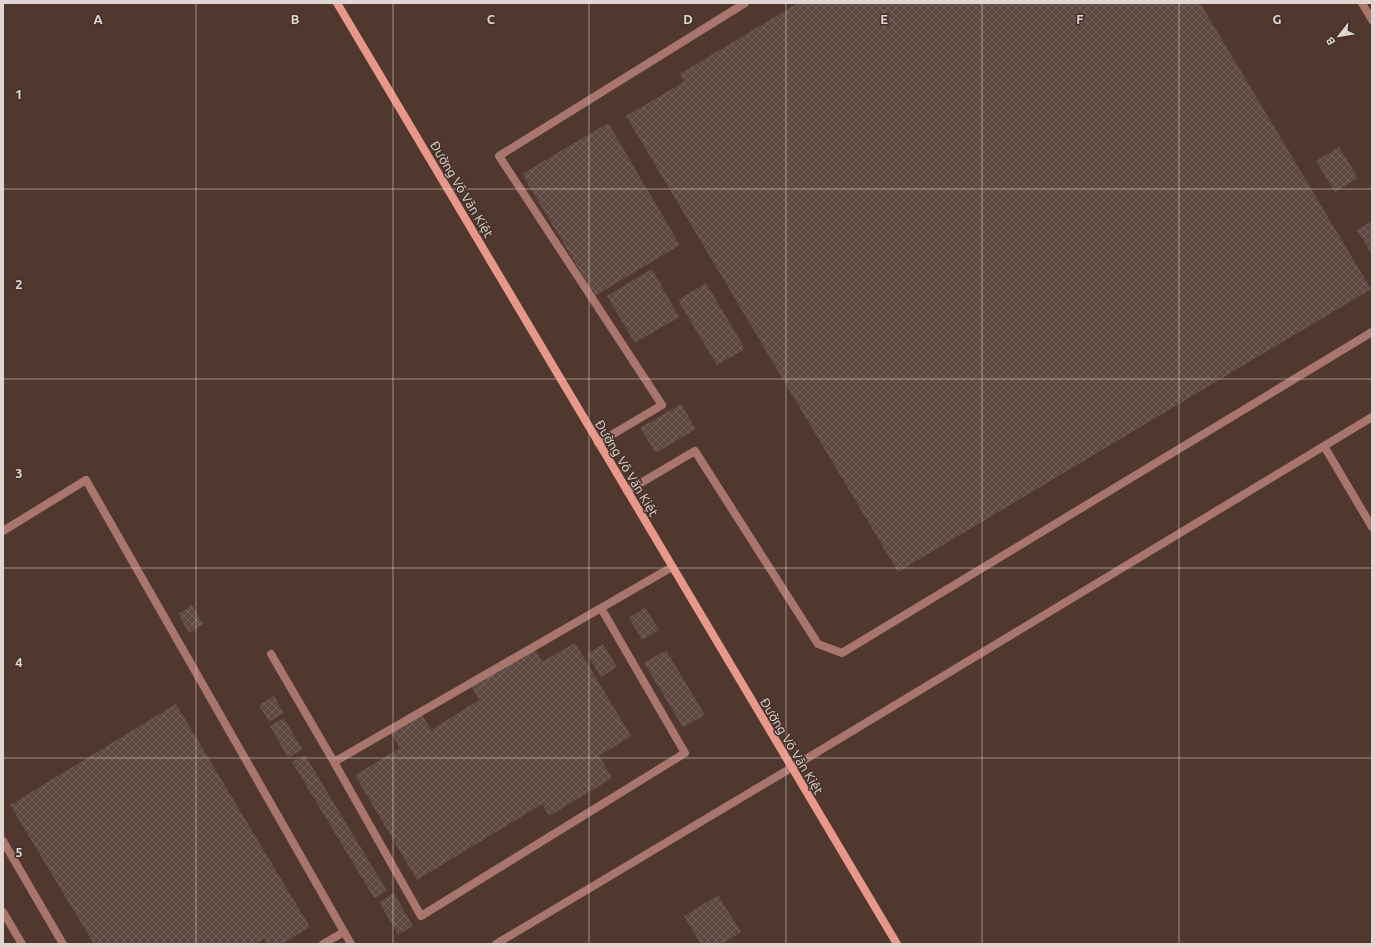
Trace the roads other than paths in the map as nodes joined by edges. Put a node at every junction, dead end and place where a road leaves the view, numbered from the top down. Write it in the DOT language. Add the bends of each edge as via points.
graph roads {
  1 [pos="337,3"];
  2 [pos="745,3"];
  3 [pos="1362,3"];
  4 [pos="1372,20"];
  5 [pos="1372,332"];
  6 [pos="1372,417"];
  7 [pos="598,443"];
  8 [pos="1324,446"];
  9 [pos="627,491"];
  10 [pos="1372,527"];
  11 [pos="3,531"];
  12 [pos="672,567"];
  13 [pos="601,608"];
  14 [pos="272,654"];
  15 [pos="334,762"];
  16 [pos="791,768"];
  17 [pos="3,841"];
  18 [pos="3,912"];
  19 [pos="344,932"];
  20 [pos="22,944"];
  21 [pos="64,944"];
  22 [pos="322,944"];
  23 [pos="351,944"];
  24 [pos="496,944"];
  25 [pos="896,944"];
  1 -- 7 [label="street, Đường Võ Văn Kiệt"];
  2 -- 7 [label="street" via="499,156 662,404"];
  3 -- 4 [label="street"];
  5 -- 9 [label="street" via="842,653 818,644 695,451"];
  6 -- 8 [label="street"];
  7 -- 9 [label="street, Đường Võ Văn Kiệt"];
  8 -- 10 [label="street"];
  8 -- 16 [label="street"];
  9 -- 12 [label="street, Đường Võ Văn Kiệt"];
  11 -- 19 [label="street" via="86,480"];
  12 -- 13 [label="street"];
  12 -- 16 [label="street, Đường Võ Văn Kiệt"];
  13 -- 15 [label="street"];
  13 -- 15 [label="street" via="685,753 421,916"];
  14 -- 15 [label="street"];
  16 -- 24 [label="street"];
  16 -- 25 [label="street, Đường Võ Văn Kiệt"];
  17 -- 21 [label="street"];
  18 -- 20 [label="street"];
  19 -- 22 [label="street"];
  19 -- 23 [label="street"];
}
